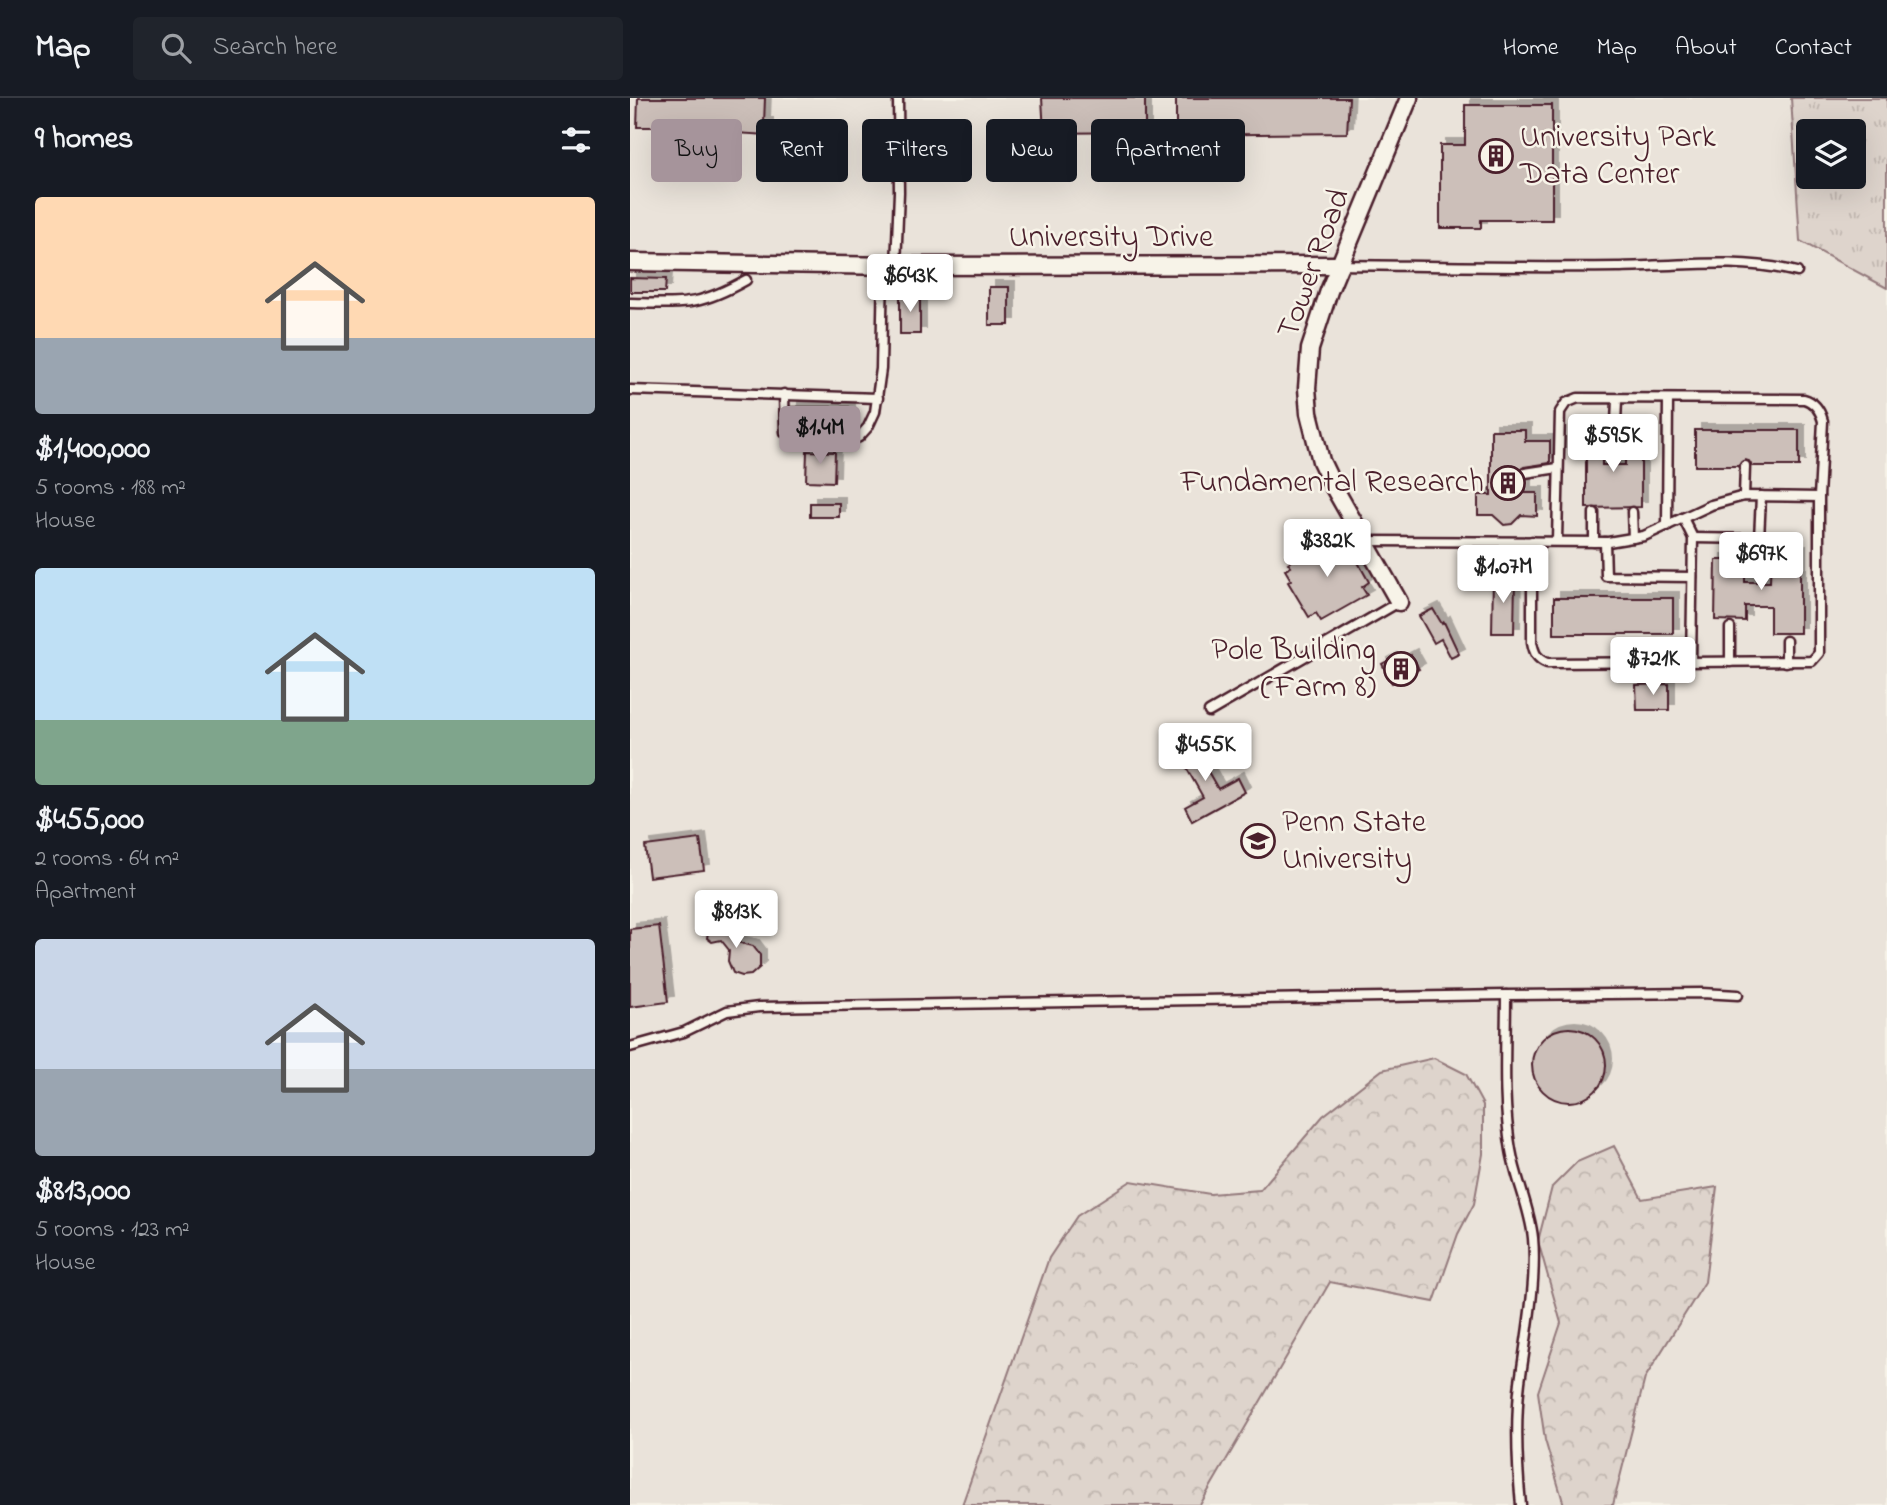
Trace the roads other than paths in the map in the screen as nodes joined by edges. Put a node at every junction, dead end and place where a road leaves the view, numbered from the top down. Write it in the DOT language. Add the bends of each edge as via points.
graph roads {
  1 [pos="898,98"];
  2 [pos="1409,98"];
  3 [pos="630,262"];
  4 [pos="1340,265"];
  5 [pos="890,266"];
  6 [pos="1797,272"];
  7 [pos="746,280"];
  8 [pos="630,303"];
  9 [pos="630,390"];
  10 [pos="784,394"];
  11 [pos="878,398"];
  12 [pos="1617,399"];
  13 [pos="1668,399"];
  14 [pos="1615,449"];
  15 [pos="1745,466"];
  16 [pos="1558,468"];
  17 [pos="1525,473"];
  18 [pos="1744,496"];
  19 [pos="1761,496"];
  20 [pos="1819,497"];
  21 [pos="1632,512"];
  22 [pos="1594,513"];
  23 [pos="1683,518"];
  24 [pos="1667,526"];
  25 [pos="1633,538"];
  26 [pos="1693,538"];
  27 [pos="1759,538"];
  28 [pos="1365,541"];
  29 [pos="1532,541"];
  30 [pos="1556,541"];
  31 [pos="1594,542"];
  32 [pos="1605,542"];
  33 [pos="1760,571"];
  34 [pos="1692,577"];
  35 [pos="1399,602"];
  36 [pos="1730,628"];
  37 [pos="1786,641"];
  38 [pos="1655,662"];
  39 [pos="1690,662"];
  40 [pos="1730,662"];
  41 [pos="1786,662"];
  42 [pos="1655,679"];
  43 [pos="1209,712"];
  44 [pos="1506,995"];
  45 [pos="1738,995"];
  46 [pos="630,1046"];
  47 [pos="1521,1505"];
  1 -- 5 [label="lane" via="899,192"];
  2 -- 4 [label="street, Tower Road"];
  3 -- 5 [label="street, University Drive"];
  4 -- 5 [label="street, University Drive"];
  4 -- 6 [label="lane" via="1725,264"];
  4 -- 28 [label="street, Tower Road" via="1310,349 1309,413 1321,461"];
  5 -- 11 [label="lane"];
  7 -- 8 [label="lane" via="719,295 688,304"];
  9 -- 10 [label="lane"];
  10 -- 11 [label="lane"];
  10 -- 11 [label="lane" via="785,432 794,441 811,443 843,444 859,437 872,419"];
  12 -- 13 [label="lane"];
  12 -- 14 [label="lane"];
  12 -- 16 [label="lane" via="1578,398 1566,403 1560,411"];
  13 -- 20 [label="lane" via="1810,401 1823,421"];
  13 -- 24 [label="lane"];
  15 -- 18 [label="lane"];
  16 -- 17 [label="lane"];
  16 -- 30 [label="lane"];
  18 -- 19 [label="lane"];
  18 -- 23 [label="lane"];
  19 -- 20 [label="lane"];
  19 -- 27 [label="lane"];
  20 -- 41 [label="lane" via="1819,653 1812,661"];
  21 -- 25 [label="lane"];
  22 -- 31 [label="lane"];
  23 -- 24 [label="lane"];
  23 -- 26 [label="lane"];
  24 -- 25 [label="lane"];
  25 -- 32 [label="lane"];
  26 -- 27 [label="lane"];
  26 -- 34 [label="lane"];
  27 -- 33 [label="lane"];
  28 -- 29 [label="lane"];
  28 -- 35 [label="street, Tower Road"];
  29 -- 30 [label="lane"];
  29 -- 38 [label="lane" via="1532,642 1540,660"];
  30 -- 31 [label="lane"];
  31 -- 32 [label="lane"];
  32 -- 34 [label="lane" via="1606,576"];
  34 -- 39 [label="lane"];
  35 -- 43 [label="lane"];
  36 -- 40 [label="lane"];
  37 -- 41 [label="lane"];
  38 -- 39 [label="lane"];
  38 -- 42 [label="lane"];
  39 -- 40 [label="lane"];
  40 -- 41 [label="lane"];
  44 -- 45 [label="lane"];
  44 -- 46 [label="lane" via="759,1007 727,1011 684,1032"];
  44 -- 47 [label="lane" via="1507,1122 1533,1237 1517,1434"];
}
